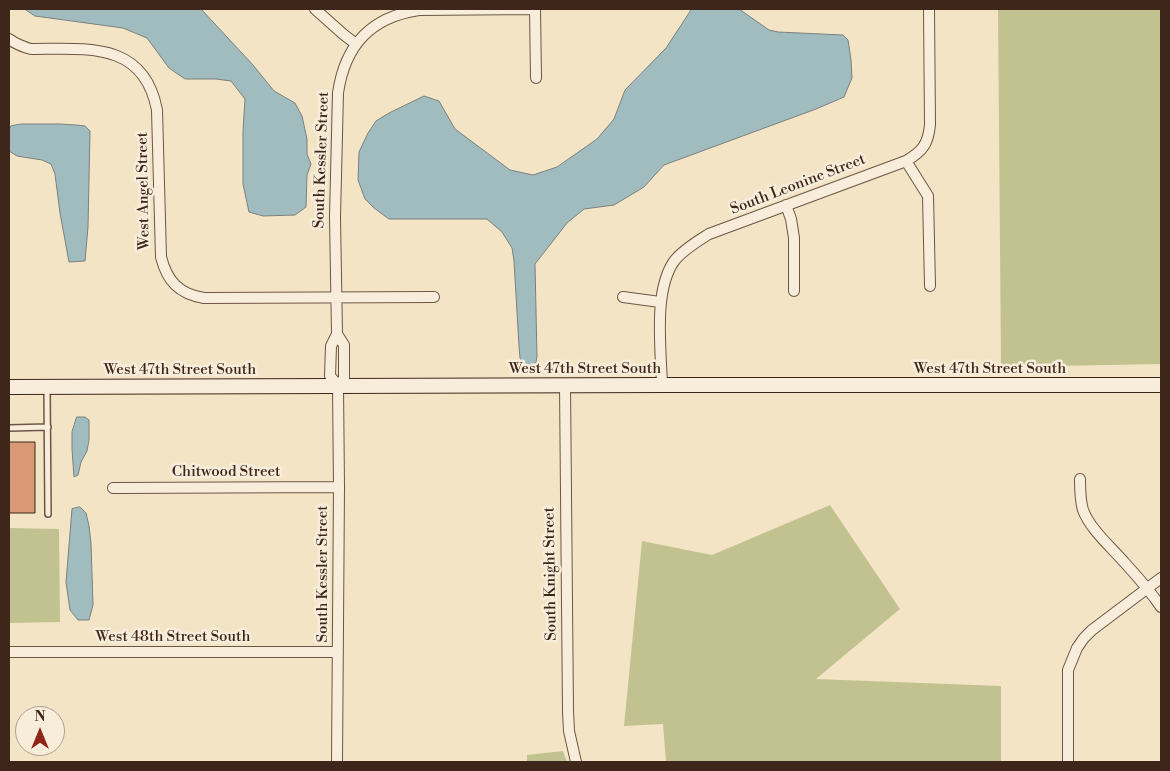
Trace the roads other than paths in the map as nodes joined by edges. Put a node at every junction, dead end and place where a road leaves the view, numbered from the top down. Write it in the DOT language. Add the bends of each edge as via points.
graph roads {
  1 [pos="315,9"];
  2 [pos="533,9"];
  3 [pos="929,9"];
  4 [pos="9,39"];
  5 [pos="356,44"];
  6 [pos="536,78"];
  7 [pos="906,161"];
  8 [pos="786,205"];
  9 [pos="930,286"];
  10 [pos="794,290"];
  11 [pos="336,297"];
  12 [pos="434,297"];
  13 [pos="623,297"];
  14 [pos="660,302"];
  15 [pos="662,384"];
  16 [pos="338,385"];
  17 [pos="565,385"];
  18 [pos="1161,385"];
  19 [pos="9,387"];
  20 [pos="47,387"];
  21 [pos="48,427"];
  22 [pos="9,428"];
  23 [pos="1080,479"];
  24 [pos="339,487"];
  25 [pos="113,488"];
  26 [pos="48,514"];
  27 [pos="1161,578"];
  28 [pos="1148,588"];
  29 [pos="1161,607"];
  30 [pos="9,652"];
  31 [pos="338,652"];
  32 [pos="337,762"];
  33 [pos="576,762"];
  34 [pos="1068,762"];
  1 -- 5 [label="street"];
  2 -- 5 [label="street" via="404,12 376,25"];
  2 -- 6 [label="street"];
  3 -- 7 [label="street, South Leonine Street" via="929,135 919,153"];
  4 -- 11 [label="street, West Angel Street" via="32,49 107,52 120,56 142,74 155,97 158,110 160,257 169,279 177,287 204,298"];
  5 -- 11 [label="street, South Kessler Street" via="344,66 338,93"];
  7 -- 8 [label="street, South Leonine Street"];
  7 -- 9 [label="street" via="928,196"];
  8 -- 10 [label="street" via="794,238"];
  8 -- 14 [label="street, South Leonine Street" via="710,234 684,251 668,274"];
  11 -- 12 [label="street, West Angel Street"];
  11 -- 16 [label="street, South Kessler Street" via="337,334 344,344 344,379"];
  13 -- 14 [label="street"];
  14 -- 15 [label="street, South Leonine Street"];
  15 -- 17 [label="street, West 47th Street South"];
  15 -- 18 [label="street, West 47th Street South"];
  16 -- 17 [label="street, West 47th Street South"];
  16 -- 20 [label="street, West 47th Street South"];
  16 -- 24 [label="street, South Kessler Street"];
  17 -- 33 [label="street, South Knight Street" via="568,711"];
  19 -- 20 [label="street, West 47th Street South"];
  20 -- 21 [label="lane"];
  21 -- 22 [label="lane"];
  21 -- 26 [label="lane"];
  23 -- 28 [label="street" via="1082,508 1088,520"];
  24 -- 25 [label="street, Chitwood Street"];
  24 -- 31 [label="street, South Kessler Street"];
  27 -- 28 [label="street"];
  28 -- 29 [label="street"];
  28 -- 34 [label="street" via="1092,630 1076,648 1068,670"];
  30 -- 31 [label="street, West 48th Street South"];
  31 -- 32 [label="street, South Kessler Street"];
}
